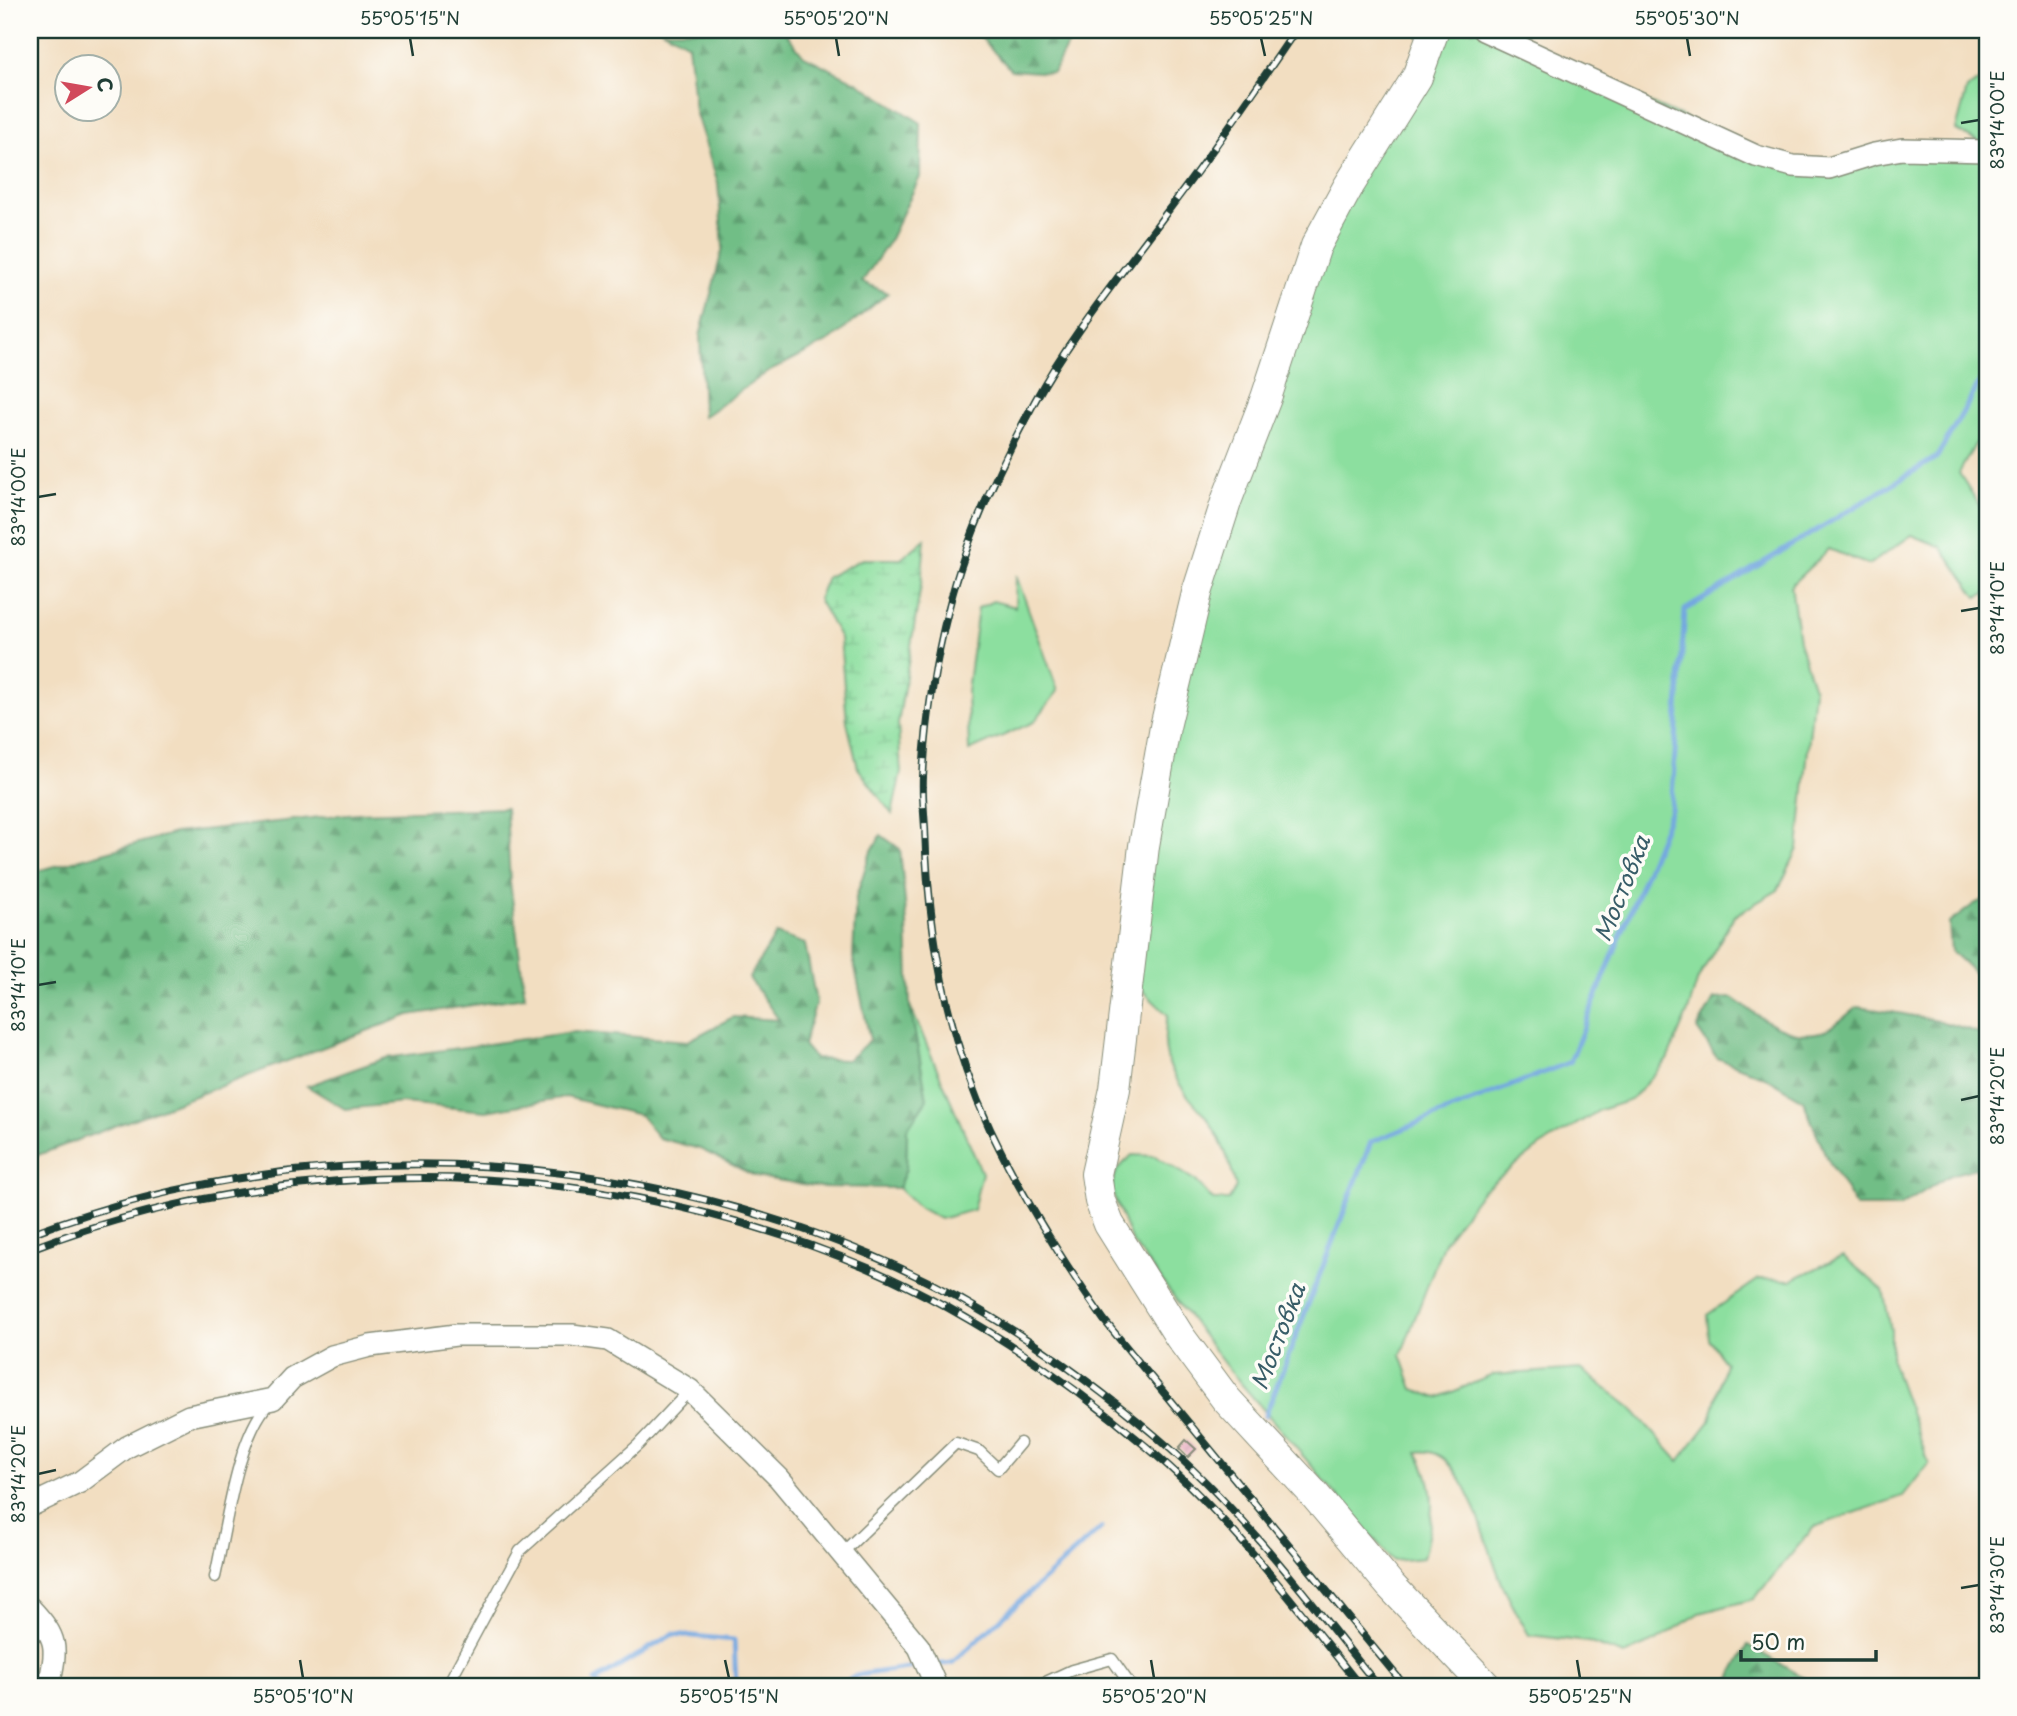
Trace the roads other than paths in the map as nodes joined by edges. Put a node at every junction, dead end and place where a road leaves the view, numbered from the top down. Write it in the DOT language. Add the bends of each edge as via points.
graph roads {
  1 [pos="1434,30"];
  2 [pos="1483,30"];
  3 [pos="1987,151"];
  4 [pos="690,1390"];
  5 [pos="273,1399"];
  6 [pos="1020,1443"];
  7 [pos="30,1506"];
  8 [pos="842,1553"];
  9 [pos="215,1577"];
  10 [pos="30,1608"];
  11 [pos="49,1686"];
  12 [pos="447,1686"];
  13 [pos="936,1686"];
  14 [pos="1037,1686"];
  15 [pos="1131,1686"];
  16 [pos="1486,1686"];
  1 -- 16 [label="street" via="1417,77 1316,246 1197,593 1165,727 1144,846 1115,1089 1096,1174 1109,1224 1180,1337 1226,1399"];
  2 -- 3 [label="street" via="1756,156 1793,166 1829,168 1902,149"];
  4 -- 5 [label="street" via="608,1340 572,1335 456,1335 331,1356 292,1378"];
  4 -- 8 [label="street" via="779,1478"];
  4 -- 12 [label="lane" via="638,1445 520,1551"];
  5 -- 7 [label="street" via="189,1416 127,1447 79,1482"];
  5 -- 9 [label="lane" via="262,1411 242,1457"];
  6 -- 8 [label="lane" via="998,1469 979,1451 956,1443"];
  8 -- 13 [label="street" via="919,1647"];
  10 -- 11 [label="street" via="45,1624 56,1650"];
  14 -- 15 [label="lane" via="1112,1659"];
}
